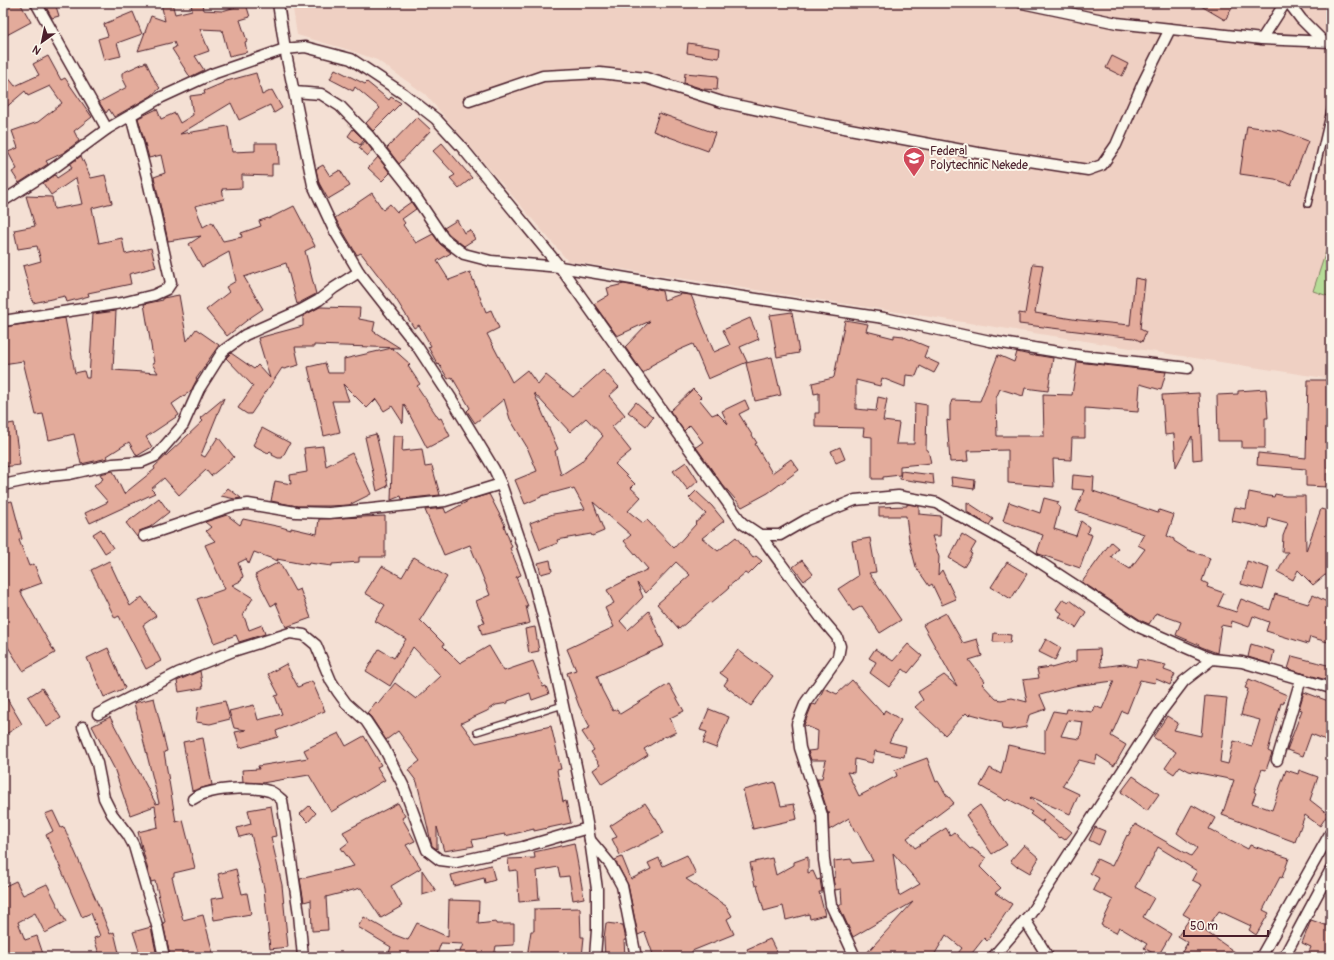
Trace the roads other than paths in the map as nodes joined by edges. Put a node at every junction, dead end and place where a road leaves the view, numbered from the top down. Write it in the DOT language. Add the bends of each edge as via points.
graph roads {
  1 [pos="36,3"];
  2 [pos="278,3"];
  3 [pos="1022,3"];
  4 [pos="1285,3"];
  5 [pos="1289,3"];
  6 [pos="1170,29"];
  7 [pos="1262,39"];
  8 [pos="1327,41"];
  9 [pos="285,49"];
  10 [pos="294,92"];
  11 [pos="469,101"];
  12 [pos="1331,106"];
  13 [pos="131,116"];
  14 [pos="107,129"];
  15 [pos="3,201"];
  16 [pos="1308,204"];
  17 [pos="560,268"];
  18 [pos="359,272"];
  19 [pos="3,321"];
  20 [pos="1188,368"];
  21 [pos="501,484"];
  22 [pos="3,485"];
  23 [pos="760,535"];
  24 [pos="144,536"];
  25 [pos="1212,659"];
  26 [pos="1301,679"];
  27 [pos="1331,688"];
  28 [pos="563,705"];
  29 [pos="98,714"];
  30 [pos="83,728"];
  31 [pos="477,732"];
  32 [pos="1278,760"];
  33 [pos="193,798"];
  34 [pos="588,828"];
  35 [pos="1331,832"];
  36 [pos="590,840"];
  37 [pos="1331,869"];
  38 [pos="1025,920"];
  39 [pos="164,957"];
  40 [pos="303,957"];
  41 [pos="595,957"];
  42 [pos="636,957"];
  43 [pos="855,957"];
  44 [pos="993,957"];
  45 [pos="1048,957"];
  46 [pos="1261,957"];
  47 [pos="1284,957"];
  1 -- 14 [label="street"];
  2 -- 9 [label="street"];
  3 -- 6 [label="street" via="1117,23"];
  4 -- 7 [label="street"];
  5 -- 8 [label="street" via="1301,19"];
  6 -- 7 [label="street"];
  6 -- 11 [label="street" via="1116,146 1102,165 1088,170 978,153 823,124 722,102 646,78 600,73 544,76"];
  7 -- 8 [label="street"];
  9 -- 10 [label="street"];
  9 -- 13 [label="street" via="212,74 162,97"];
  9 -- 17 [label="street" via="305,47 351,59 426,111 460,145"];
  10 -- 17 [label="street" via="321,94 340,106 369,136 407,184 444,239 464,254 491,261"];
  10 -- 18 [label="street" via="313,185 333,228"];
  12 -- 16 [label="lane"];
  13 -- 14 [label="street"];
  13 -- 19 [label="street" via="171,284 167,289 154,295 129,301"];
  14 -- 15 [label="street" via="47,173"];
  17 -- 20 [label="street" via="884,318 990,341 1083,356"];
  17 -- 23 [label="street" via="742,523"];
  18 -- 21 [label="street" via="417,346"];
  18 -- 22 [label="street" via="319,300 244,335 223,351 199,389 182,425 156,456 142,462 113,464"];
  21 -- 24 [label="street" via="445,501 329,513 248,504 232,506"];
  21 -- 28 [label="street" via="531,572"];
  23 -- 25 [label="street" via="780,535 806,520 855,500 898,496 937,503 1021,550 1138,627"];
  23 -- 43 [label="street" via="837,637 840,646 838,657 806,702 797,724 800,748 822,814 824,860 831,905"];
  25 -- 26 [label="street" via="1242,662"];
  25 -- 38 [label="street" via="1184,681 1159,714"];
  26 -- 27 [label="street"];
  26 -- 32 [label="street"];
  28 -- 31 [label="lane"];
  28 -- 34 [label="street"];
  29 -- 34 [label="street" via="178,673 233,651 290,633 304,635 316,645 338,692 346,703 366,720 384,748 404,785 427,850 440,860 456,862 523,847"];
  30 -- 39 [label="street" via="97,763 104,798 134,846"];
  33 -- 40 [label="street" via="209,792 249,788 271,791 282,800"];
  34 -- 36 [label="street"];
  35 -- 46 [label="street"];
  36 -- 41 [label="street" via="597,889"];
  36 -- 42 [label="street" via="610,864 622,886"];
  37 -- 47 [label="street"];
  38 -- 44 [label="street"];
  38 -- 45 [label="street"];
}
